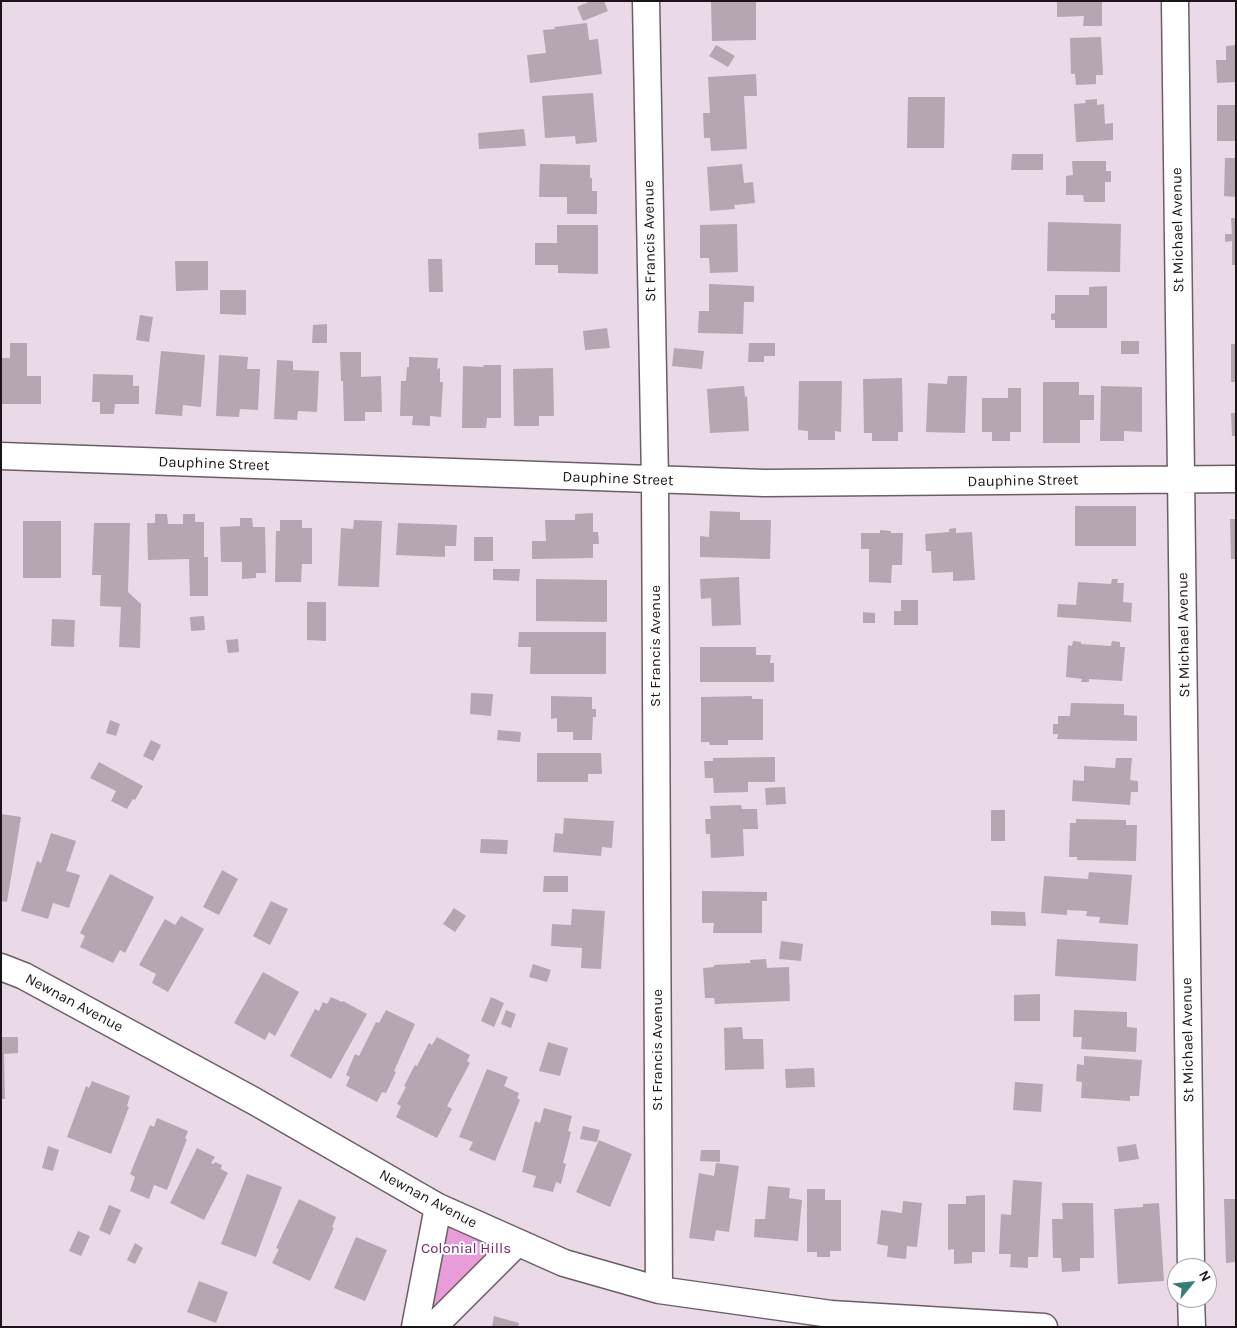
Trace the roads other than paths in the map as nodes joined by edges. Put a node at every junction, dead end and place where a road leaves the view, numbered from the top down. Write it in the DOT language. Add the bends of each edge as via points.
graph roads {
  1 [pos="646,1"];
  2 [pos="1175,1"];
  3 [pos="1,456"];
  4 [pos="1182,479"];
  5 [pos="1236,479"];
  6 [pos="655,480"];
  7 [pos="1,967"];
  8 [pos="438,1207"];
  9 [pos="517,1243"];
  10 [pos="1191,1258"];
  11 [pos="659,1290"];
  12 [pos="1192,1308"];
  13 [pos="415,1327"];
  14 [pos="433,1327"];
  15 [pos="1044,1327"];
  16 [pos="1192,1327"];
  1 -- 6 [label="street, St Francis Avenue"];
  2 -- 4 [label="street, St Michael Avenue"];
  3 -- 6 [label="street, Dauphine Street"];
  4 -- 5 [label="street, Dauphine Street"];
  4 -- 6 [label="street, Dauphine Street" via="764,483"];
  4 -- 10 [label="street, St Michael Avenue"];
  6 -- 11 [label="street, St Francis Avenue"];
  7 -- 8 [label="street, Newnan Avenue" via="24,976 254,1101"];
  8 -- 9 [label="street, Newnan Avenue"];
  8 -- 13 [label="street"];
  9 -- 11 [label="street, Newnan Avenue" via="564,1263"];
  9 -- 14 [label="street"];
  11 -- 15 [label="street, Newnan Avenue" via="831,1314"];
  12 -- 16 [label="street"];
}
